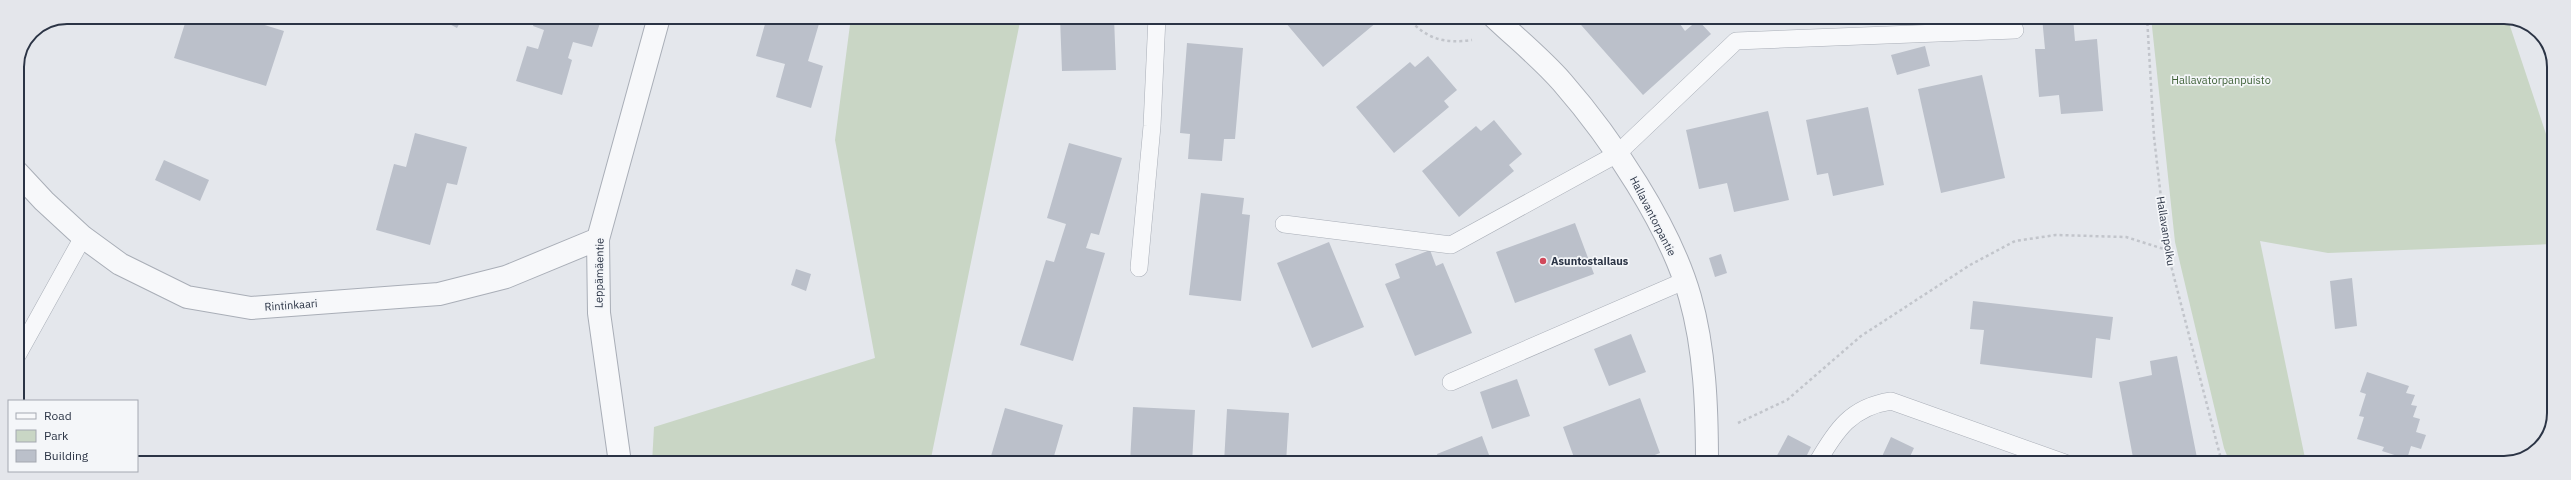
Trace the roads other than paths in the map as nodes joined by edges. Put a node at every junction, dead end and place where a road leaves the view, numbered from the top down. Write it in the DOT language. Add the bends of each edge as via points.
graph roads {
  1 [pos="657,24"];
  2 [pos="1157,24"];
  3 [pos="1501,24"];
  4 [pos="2016,30"];
  5 [pos="1616,154"];
  6 [pos="24,180"];
  7 [pos="1284,224"];
  8 [pos="83,237"];
  9 [pos="598,239"];
  10 [pos="1139,268"];
  11 [pos="1684,281"];
  12 [pos="24,343"];
  13 [pos="1451,382"];
  14 [pos="619,456"];
  15 [pos="1708,456"];
  16 [pos="1821,456"];
  17 [pos="2045,456"];
  1 -- 9 [label="street, Leppämäentie"];
  2 -- 10 [label="lane" via="1152,126"];
  3 -- 5 [label="street, Hallavantorpantie" via="1562,82"];
  4 -- 5 [label="lane" via="1736,41"];
  5 -- 7 [label="lane" via="1451,245"];
  5 -- 11 [label="street, Hallavantorpantie" via="1634,178 1669,245"];
  6 -- 8 [label="street, Rintinkaari"];
  8 -- 9 [label="street, Rintinkaari" via="120,264 187,297 251,308 439,294 506,277"];
  8 -- 12 [label="lane"];
  9 -- 14 [label="street, Leppämäentie" via="599,313"];
  11 -- 13 [label="lane"];
  11 -- 15 [label="street, Hallavantorpantie" via="1690,297 1702,364"];
  16 -- 17 [label="lane" via="1831,439 1854,414 1872,404 1891,401"];
}
